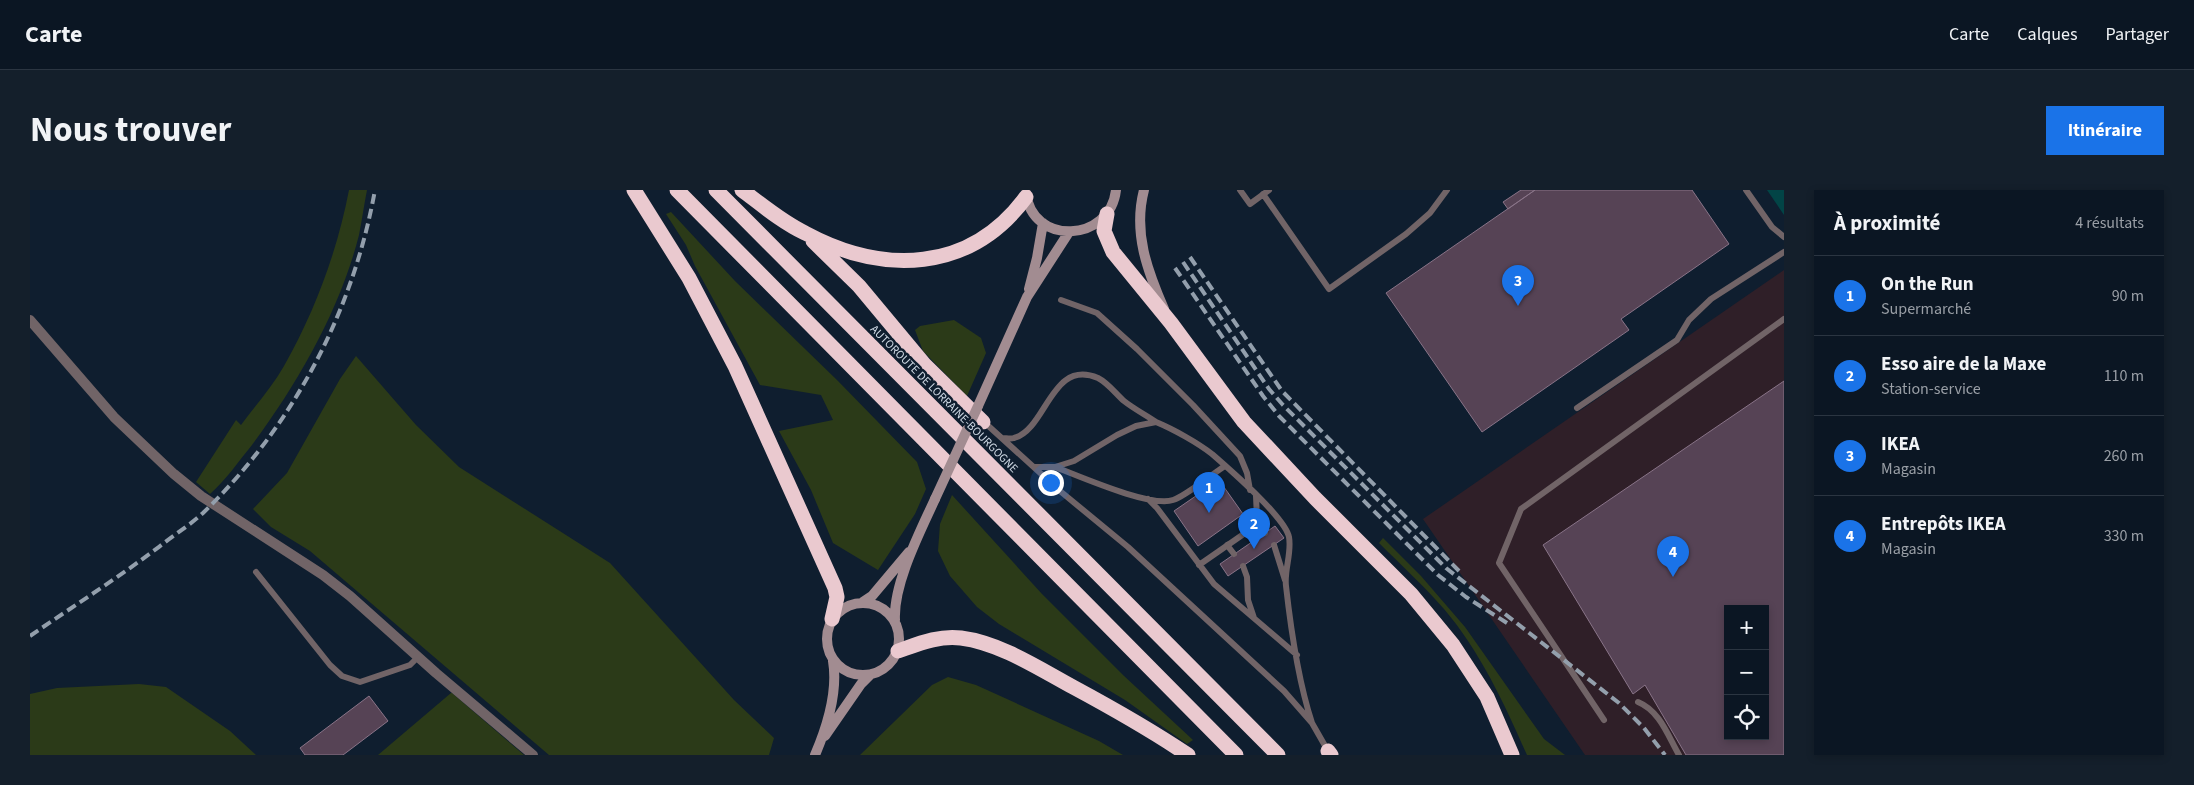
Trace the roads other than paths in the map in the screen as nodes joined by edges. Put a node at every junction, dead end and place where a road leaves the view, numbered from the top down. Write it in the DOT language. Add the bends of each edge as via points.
graph roads {
  1 [pos="634,190"];
  2 [pos="677,190"];
  3 [pos="716,190"];
  4 [pos="742,190"];
  5 [pos="1116,190"];
  6 [pos="1144,190"];
  7 [pos="1240,190"];
  8 [pos="1270,190"];
  9 [pos="1447,190"];
  10 [pos="1746,190"];
  11 [pos="1026,194"];
  12 [pos="1263,194"];
  13 [pos="1107,214"];
  14 [pos="1043,223"];
  15 [pos="1069,232"];
  16 [pos="806,234"];
  17 [pos="1784,237"];
  18 [pos="1784,252"];
  19 [pos="1027,297"];
  20 [pos="1061,300"];
  21 [pos="1784,319"];
  22 [pos="30,320"];
  23 [pos="1171,323"];
  24 [pos="1577,408"];
  25 [pos="983,422"];
  26 [pos="1156,422"];
  27 [pos="1002,438"];
  28 [pos="1225,466"];
  29 [pos="1035,467"];
  30 [pos="1055,467"];
  31 [pos="1250,490"];
  32 [pos="1256,496"];
  33 [pos="1148,499"];
  34 [pos="1257,518"];
  35 [pos="1265,533"];
  36 [pos="1227,545"];
  37 [pos="1274,545"];
  38 [pos="913,548"];
  39 [pos="1234,554"];
  40 [pos="1199,565"];
  41 [pos="1243,566"];
  42 [pos="256,572"];
  43 [pos="1286,583"];
  44 [pos="863,602"];
  45 [pos="832,619"];
  46 [pos="1255,619"];
  47 [pos="895,620"];
  48 [pos="898,651"];
  49 [pos="1297,655"];
  50 [pos="418,657"];
  51 [pos="834,661"];
  52 [pos="870,675"];
  53 [pos="1638,702"];
  54 [pos="1604,720"];
  55 [pos="1312,723"];
  56 [pos="820,744"];
  57 [pos="1329,753"];
  58 [pos="533,755"];
  59 [pos="815,755"];
  60 [pos="1188,755"];
  61 [pos="1236,755"];
  62 [pos="1278,755"];
  63 [pos="1512,755"];
  64 [pos="1679,755"];
  1 -- 45 [label="highway" via="689,278 735,366 835,588 837,597"];
  2 -- 61 [label="highway"];
  3 -- 62 [label="highway, AUTOROUTE DE LORRAINE-BOURGOGNE"];
  4 -- 16 [label="highway"];
  5 -- 13 [label="main road"];
  6 -- 23 [label="main road" via="1140,222 1142,241 1149,273"];
  7 -- 12 [label="lane" via="1250,204"];
  8 -- 12 [label="lane"];
  9 -- 12 [label="lane" via="1430,213 1406,234 1329,289"];
  10 -- 17 [label="lane" via="1772,227"];
  11 -- 14 [label="main road" via="1032,211"];
  11 -- 16 [label="highway" via="1019,207 977,242 928,260 893,261 856,254"];
  13 -- 15 [label="main road" via="1097,224"];
  13 -- 23 [label="highway" via="1104,225 1107,241"];
  14 -- 15 [label="main road" via="1055,230"];
  14 -- 19 [label="main road"];
  15 -- 19 [label="main road"];
  16 -- 25 [label="highway" via="859,286 924,364"];
  18 -- 24 [label="lane" via="1711,299 1689,320 1677,340"];
  19 -- 38 [label="main road, bridge"];
  20 -- 31 [label="lane" via="1097,313 1194,405 1240,456"];
  21 -- 54 [label="lane" via="1522,508 1499,563"];
  22 -- 50 [label="street" via="114,417 174,474 237,521 323,575"];
  23 -- 63 [label="highway" via="1244,422 1411,594 1452,645 1487,697"];
  25 -- 27 [label="lane"];
  26 -- 27 [label="lane" via="1098,378 1074,376 1053,393 1022,434"];
  26 -- 28 [label="lane" via="1211,453"];
  26 -- 30 [label="lane" via="1136,426 1074,461"];
  27 -- 29 [label="lane"];
  28 -- 31 [label="lane"];
  28 -- 33 [label="lane" via="1174,500"];
  29 -- 30 [label="lane"];
  29 -- 55 [label="lane" via="1256,665"];
  30 -- 33 [label="lane" via="1108,488"];
  31 -- 32 [label="lane"];
  32 -- 34 [label="lane"];
  32 -- 43 [label="lane" via="1276,516 1289,537"];
  33 -- 40 [label="lane"];
  34 -- 35 [label="lane"];
  34 -- 36 [label="lane" via="1248,531"];
  36 -- 39 [label="lane"];
  36 -- 40 [label="lane"];
  37 -- 43 [label="lane"];
  38 -- 44 [label="main road"];
  38 -- 47 [label="main road" via="894,606"];
  40 -- 46 [label="lane" via="1214,584"];
  41 -- 46 [label="lane" via="1247,576 1248,600"];
  42 -- 50 [label="lane" via="342,676 360,682 410,665"];
  43 -- 49 [label="lane"];
  44 -- 45 [label="main road" via="840,610"];
  44 -- 47 [label="main road" via="886,610"];
  45 -- 51 [label="main road" via="827,640 828,651"];
  46 -- 49 [label="lane"];
  47 -- 48 [label="main road" via="900,641"];
  48 -- 52 [label="main road" via="882,671"];
  48 -- 60 [label="highway" via="933,639 948,638 1002,650 1125,716"];
  49 -- 55 [label="lane" via="1302,692"];
  50 -- 58 [label="street"];
  51 -- 52 [label="main road" via="850,673"];
  51 -- 56 [label="main road" via="833,695"];
  52 -- 56 [label="main road"];
  53 -- 64 [label="lane" via="1648,706 1656,715"];
  55 -- 57 [label="lane"];
  56 -- 59 [label="main road"];
}
